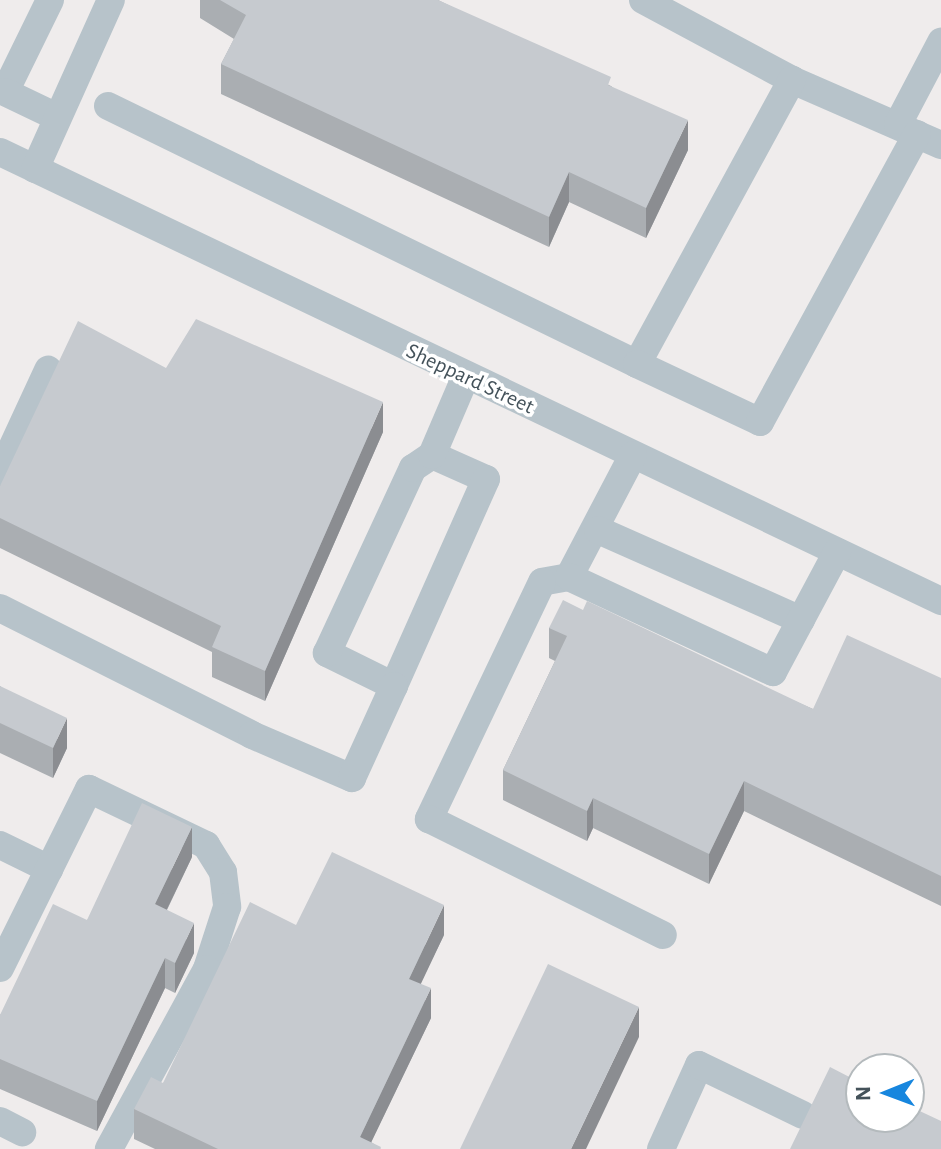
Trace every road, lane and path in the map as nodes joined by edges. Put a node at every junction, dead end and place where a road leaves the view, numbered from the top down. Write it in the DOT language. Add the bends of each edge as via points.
graph roads {
  1 [pos="50,0"];
  2 [pos="111,0"];
  3 [pos="651,2"];
  4 [pos="941,42"];
  5 [pos="792,80"];
  6 [pos="108,106"];
  7 [pos="57,117"];
  8 [pos="919,134"];
  9 [pos="0,152"];
  10 [pos="35,169"];
  11 [pos="637,364"];
  12 [pos="48,370"];
  13 [pos="465,378"];
  14 [pos="432,455"];
  15 [pos="633,455"];
  16 [pos="0,474"];
  17 [pos="598,530"];
  18 [pos="837,552"];
  19 [pos="569,577"];
  20 [pos="941,601"];
  21 [pos="0,608"];
  22 [pos="801,620"];
  23 [pos="394,686"];
  24 [pos="0,845"];
  25 [pos="49,869"];
  26 [pos="663,935"];
  27 [pos="0,968"];
  28 [pos="803,1115"];
  29 [pos="109,1149"];
  30 [pos="661,1149"];
  1 -- 7 [label="street" via="5,92"];
  2 -- 7 [label="street"];
  3 -- 5 [label="street"];
  4 -- 8 [label="street"];
  5 -- 8 [label="street"];
  5 -- 11 [label="street"];
  6 -- 11 [label="street"];
  7 -- 10 [label="street"];
  8 -- 11 [label="street" via="760,422"];
  9 -- 10 [label="street, Sheppard Street"];
  10 -- 13 [label="street, Sheppard Street"];
  12 -- 16 [label="street"];
  13 -- 14 [label="street"];
  13 -- 15 [label="street, Sheppard Street"];
  14 -- 23 [label="street" via="486,479"];
  14 -- 23 [label="street" via="413,468 327,653"];
  15 -- 17 [label="street"];
  15 -- 18 [label="street, Sheppard Street"];
  17 -- 19 [label="street"];
  17 -- 22 [label="street"];
  18 -- 20 [label="street, Sheppard Street"];
  18 -- 22 [label="street"];
  19 -- 22 [label="street" via="773,672"];
  19 -- 26 [label="street" via="542,582 429,819"];
  21 -- 23 [label="street" via="252,735 352,778"];
  24 -- 25 [label="street"];
  25 -- 27 [label="street"];
  25 -- 29 [label="street" via="89,789 206,845 223,872 227,907 207,969"];
  28 -- 30 [label="street" via="699,1065"];
}
